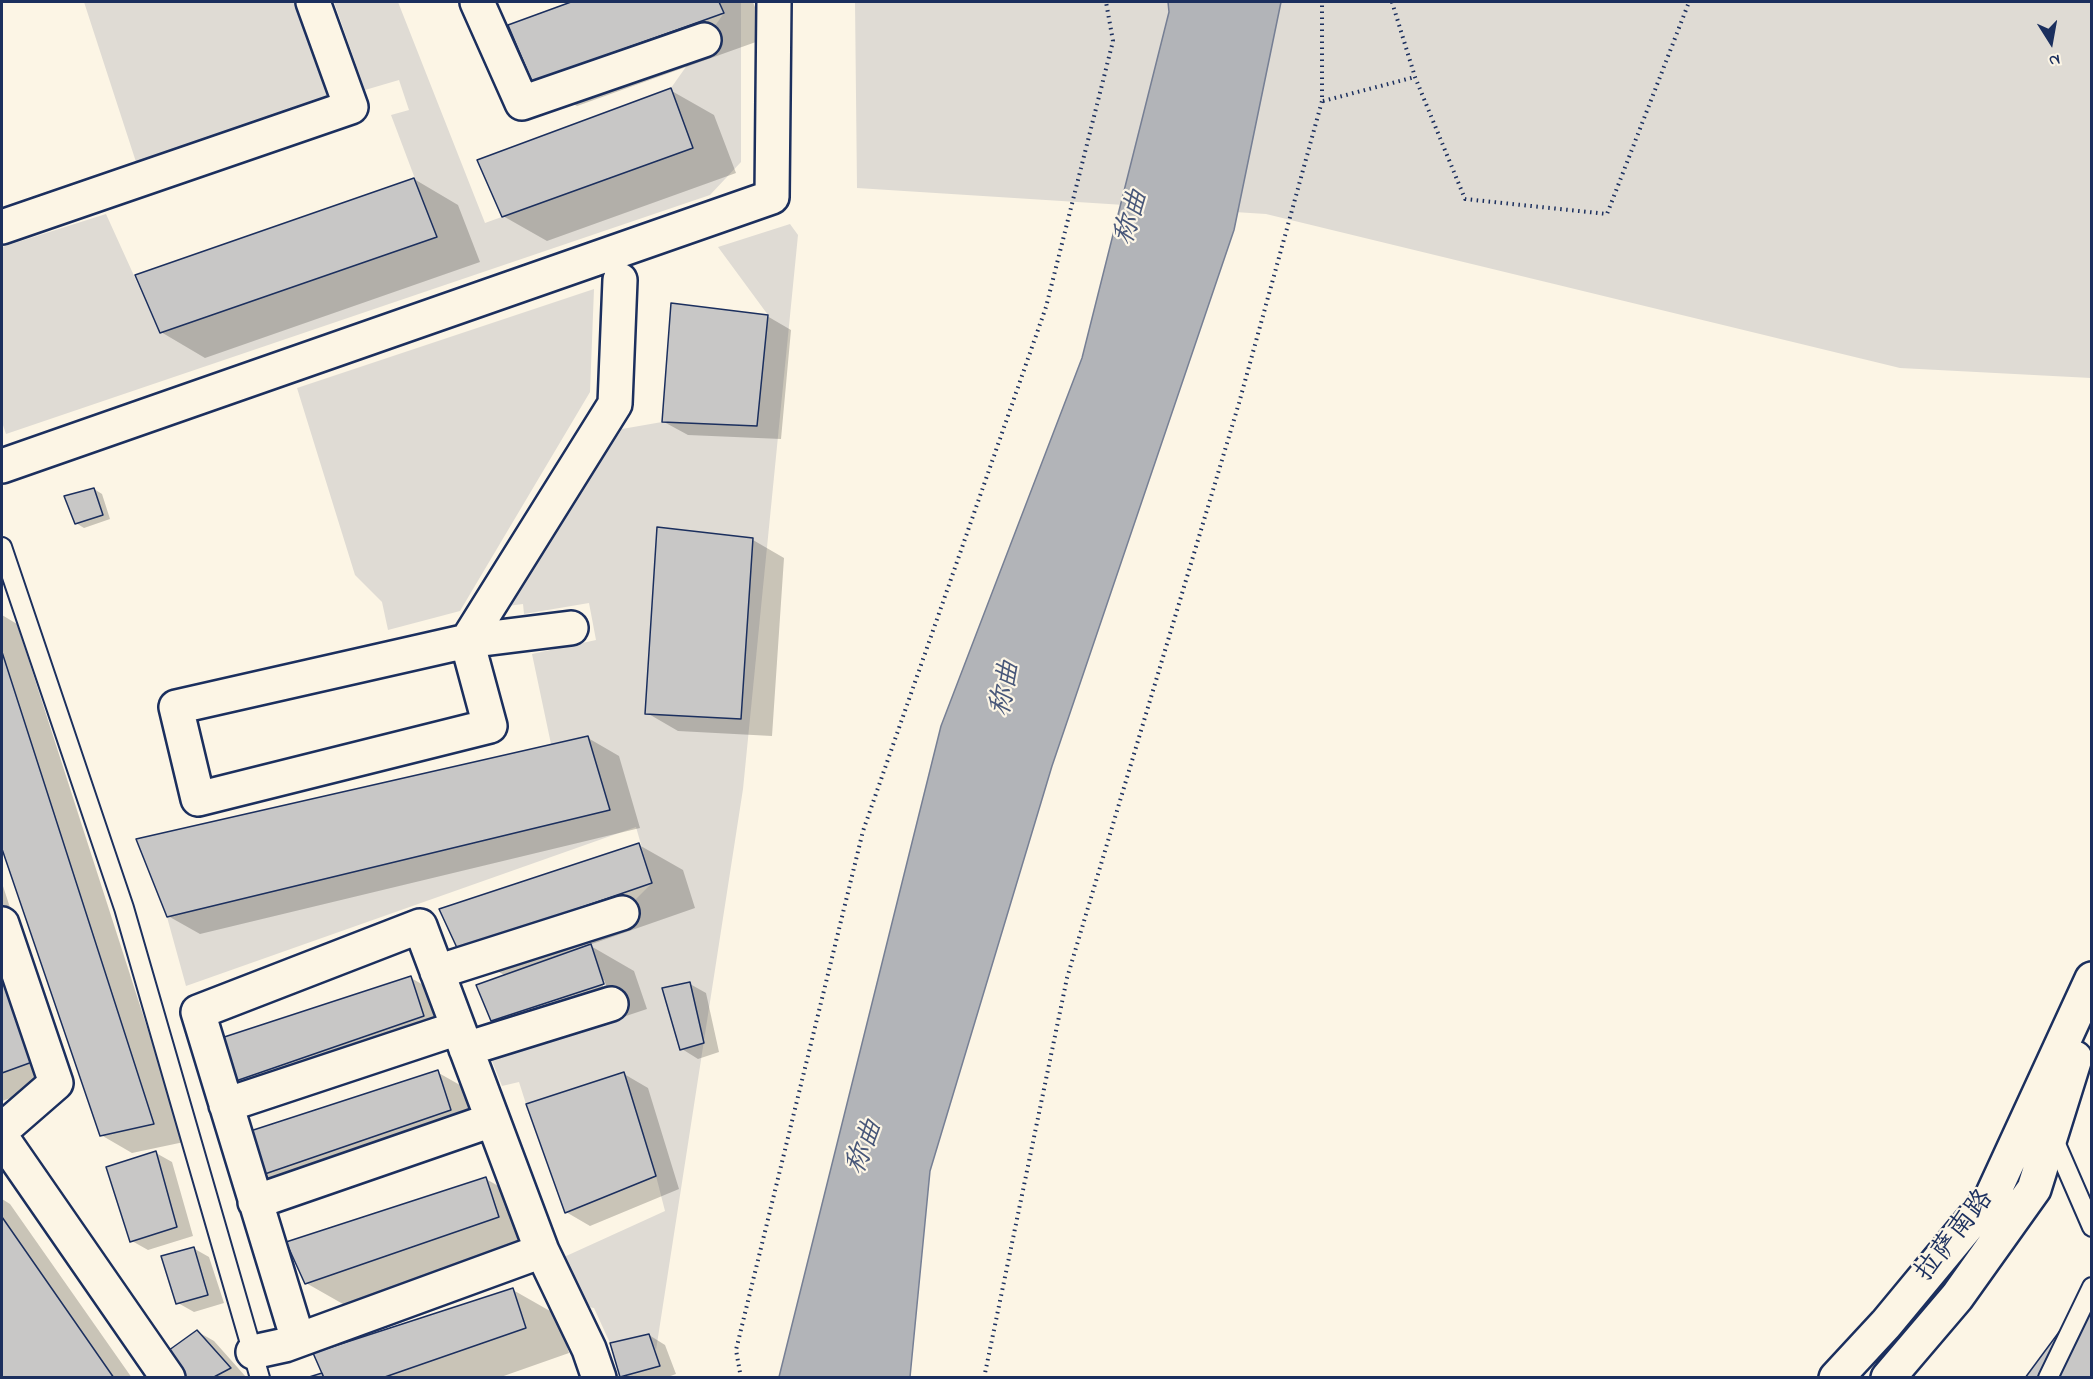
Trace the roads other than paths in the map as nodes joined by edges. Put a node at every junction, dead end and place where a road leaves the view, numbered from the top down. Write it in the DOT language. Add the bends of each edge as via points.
graph roads {
  1 [pos="313,2"];
  2 [pos="478,2"];
  3 [pos="774,2"];
  4 [pos="704,40"];
  5 [pos="2,227"];
  6 [pos="620,280"];
  7 [pos="2,466"];
  8 [pos="2,547"];
  9 [pos="571,628"];
  10 [pos="467,641"];
  11 [pos="622,913"];
  12 [pos="2,924"];
  13 [pos="437,972"];
  14 [pos="2091,979"];
  15 [pos="610,1004"];
  16 [pos="2091,1006"];
  17 [pos="462,1038"];
  18 [pos="226,1105"];
  19 [pos="492,1120"];
  20 [pos="2,1130"];
  21 [pos="2051,1133"];
  22 [pos="2,1138"];
  23 [pos="255,1202"];
  24 [pos="2091,1227"];
  25 [pos="542,1251"];
  26 [pos="2091,1287"];
  27 [pos="298,1340"];
  28 [pos="256,1365"];
  29 [pos="168,1377"];
  30 [pos="599,1377"];
  31 [pos="1836,1377"];
  32 [pos="1888,1377"];
  33 [pos="2048,1377"];
  1 -- 5 [label="street" via="351,107"];
  2 -- 4 [label="street" via="522,103"];
  3 -- 7 [label="street" via="772,197"];
  6 -- 10 [label="street" via="615,404"];
  8 -- 28 [label="lane" via="124,908"];
  9 -- 10 [label="street"];
  10 -- 10 [label="street" via="176,707 198,799 490,726"];
  11 -- 13 [label="street"];
  12 -- 20 [label="street" via="56,1083"];
  13 -- 17 [label="street"];
  13 -- 18 [label="street" via="420,926 198,1012"];
  14 -- 31 [label="street, 拉萨南路" via="1992,1196 1886,1324"];
  15 -- 17 [label="street"];
  16 -- 21 [label="street, 拉萨南路"];
  17 -- 18 [label="street"];
  17 -- 19 [label="street"];
  18 -- 23 [label="street"];
  19 -- 23 [label="street"];
  19 -- 25 [label="street"];
  21 -- 24 [label="lane"];
  21 -- 32 [label="street, 拉萨南路" via="2034,1189 1957,1297"];
  22 -- 29 [label="street"];
  23 -- 27 [label="street"];
  25 -- 27 [label="street"];
  25 -- 30 [label="street"];
  26 -- 33 [label="lane"];
  27 -- 28 [label="street"];
}
